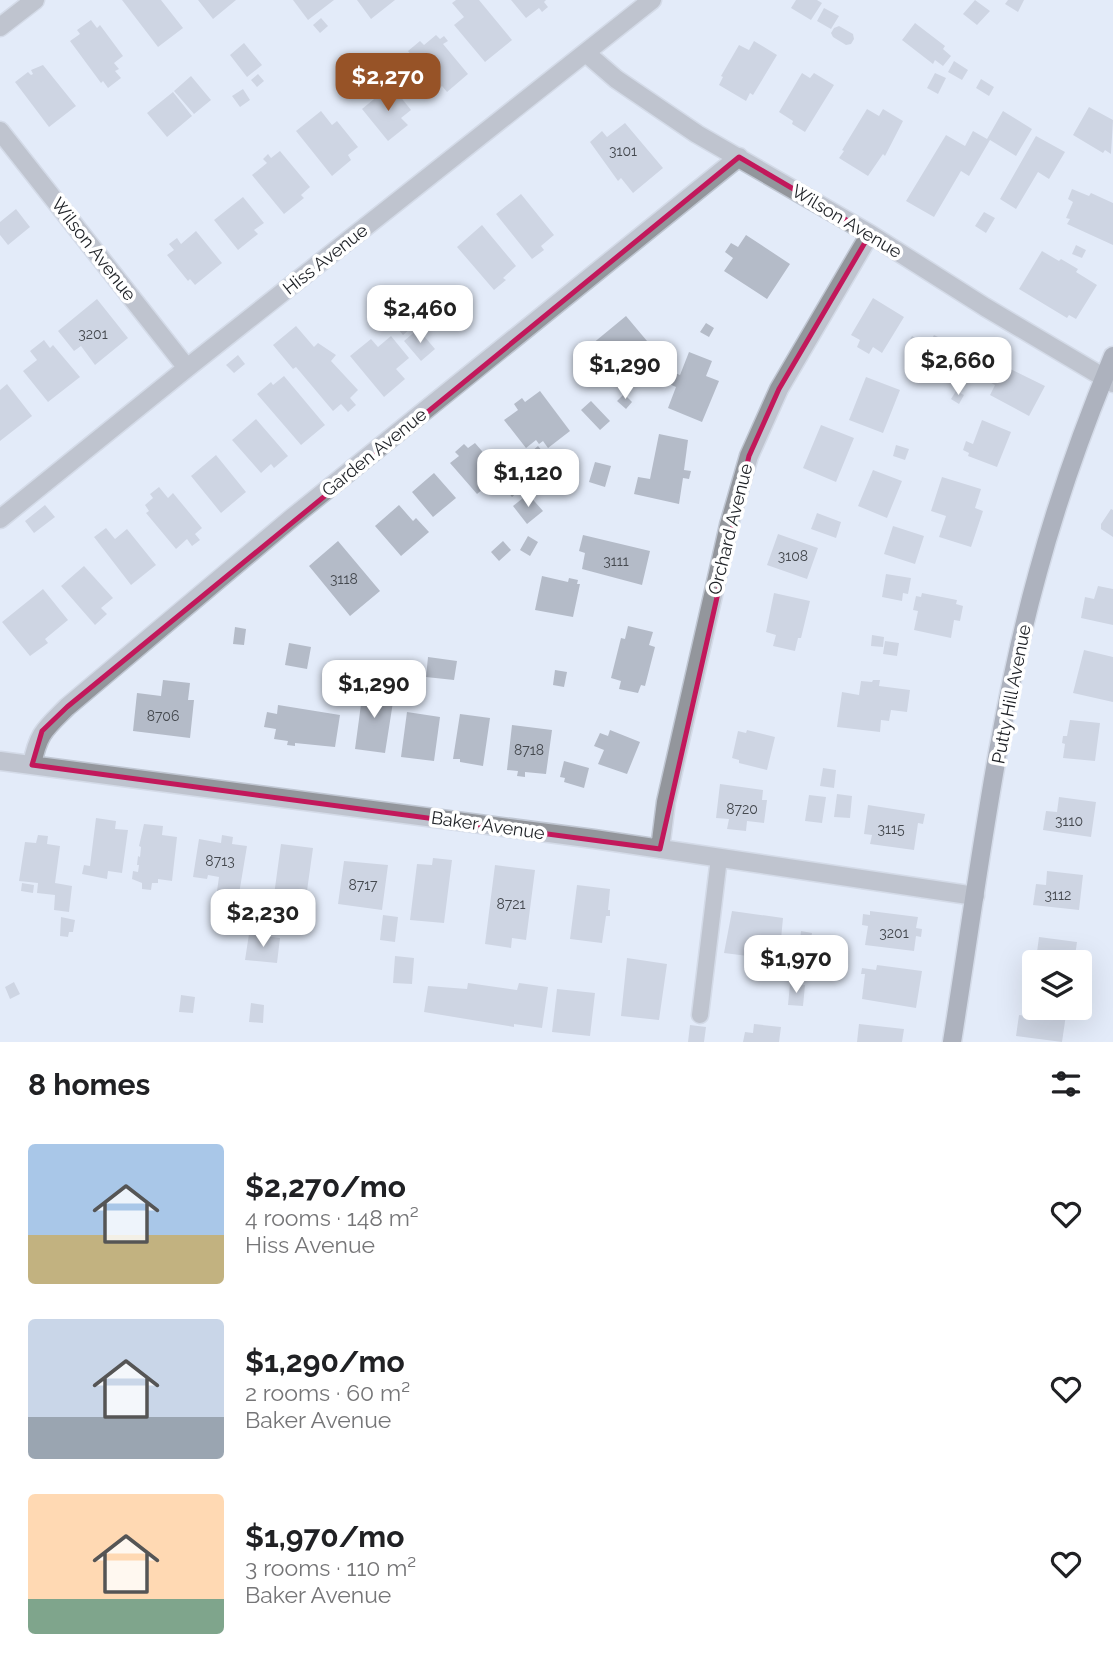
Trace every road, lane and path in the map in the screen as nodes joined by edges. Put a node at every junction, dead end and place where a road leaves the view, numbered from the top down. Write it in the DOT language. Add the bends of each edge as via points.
graph roads {
  1 [pos="35,0"];
  2 [pos="652,0"];
  3 [pos="0,27"];
  4 [pos="586,53"];
  5 [pos="0,131"];
  6 [pos="739,157"];
  7 [pos="870,234"];
  8 [pos="1113,356"];
  9 [pos="187,368"];
  10 [pos="1109,380"];
  11 [pos="0,519"];
  12 [pos="0,761"];
  13 [pos="32,765"];
  14 [pos="660,849"];
  15 [pos="719,858"];
  16 [pos="975,897"];
  17 [pos="700,1015"];
  18 [pos="952,1042"];
  1 -- 3 [label="street"];
  2 -- 4 [label="street, Hiss Avenue"];
  4 -- 6 [label="street, Wilson Avenue" via="616,79"];
  4 -- 9 [label="street, Hiss Avenue"];
  5 -- 9 [label="street, Wilson Avenue"];
  6 -- 7 [label="street, Wilson Avenue"];
  6 -- 13 [label="street, Garden Avenue" via="67,706 42,731"];
  7 -- 10 [label="street, Wilson Avenue"];
  7 -- 14 [label="street, Orchard Avenue" via="779,390 749,456 666,802"];
  8 -- 10 [label="main road, Putty Hill Avenue"];
  9 -- 11 [label="street, Hiss Avenue"];
  10 -- 16 [label="main road, Putty Hill Avenue" via="1054,517 1034,586"];
  12 -- 13 [label="street, Baker Avenue"];
  13 -- 14 [label="street, Baker Avenue"];
  14 -- 15 [label="street, Baker Avenue"];
  15 -- 16 [label="street, Baker Avenue"];
  15 -- 17 [label="lane"];
  16 -- 18 [label="main road, Putty Hill Avenue"];
}
